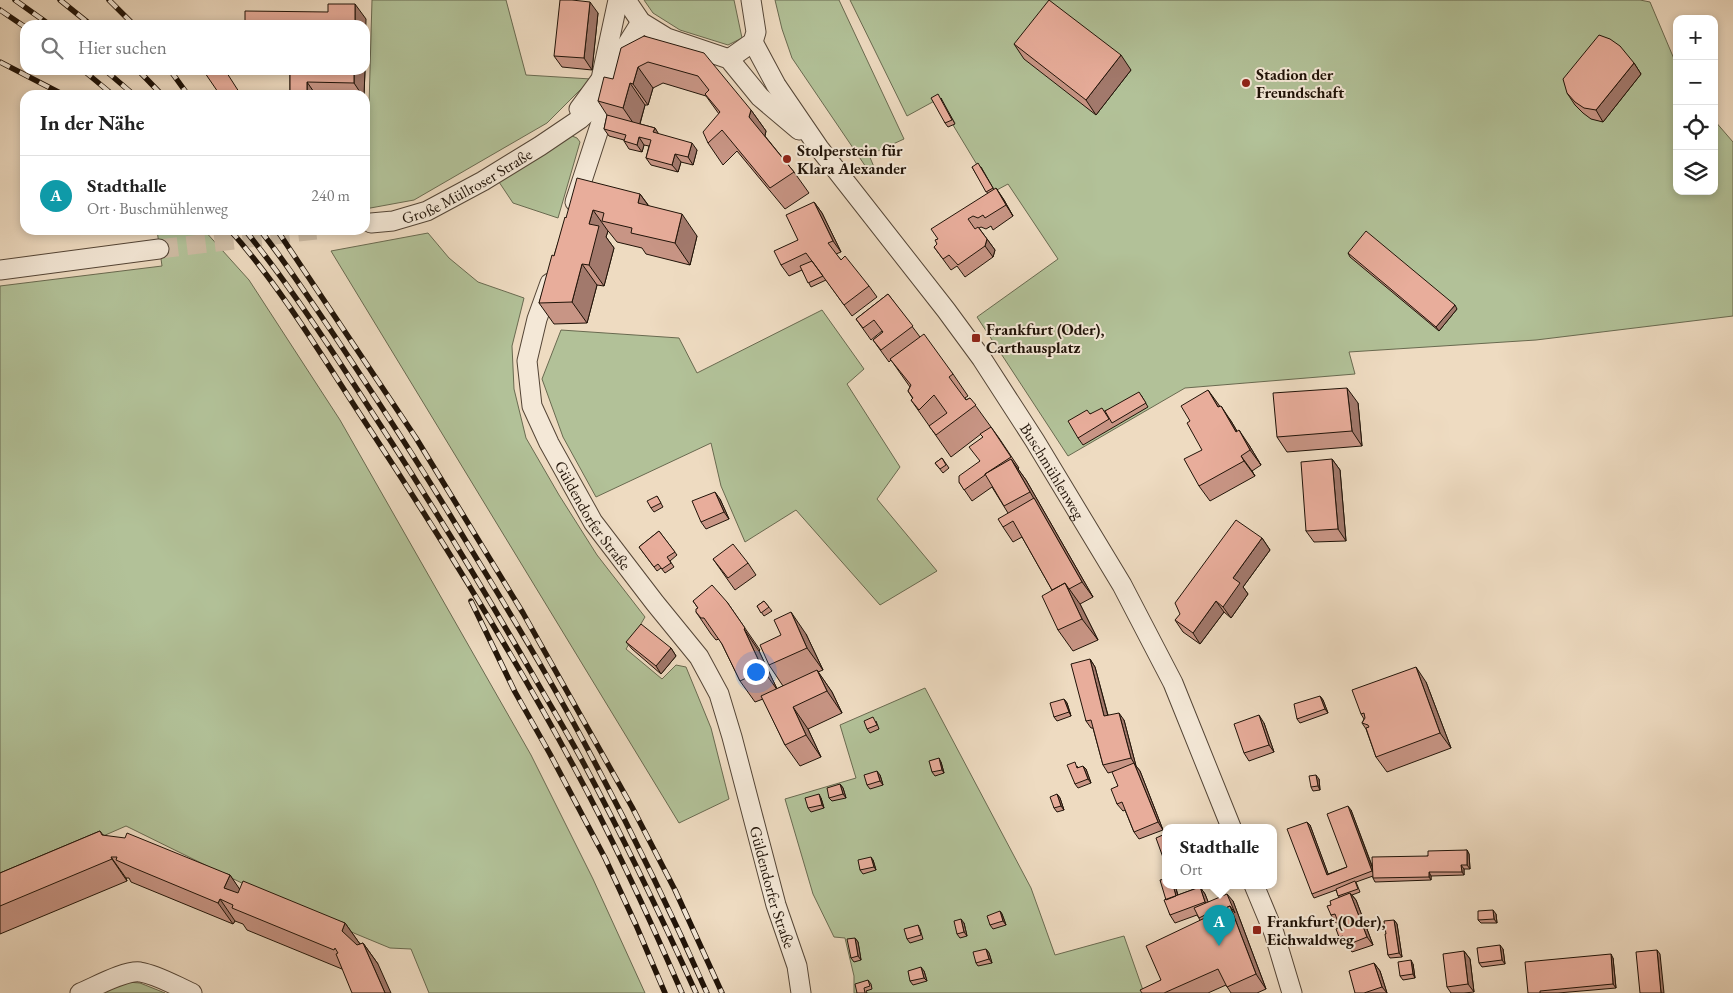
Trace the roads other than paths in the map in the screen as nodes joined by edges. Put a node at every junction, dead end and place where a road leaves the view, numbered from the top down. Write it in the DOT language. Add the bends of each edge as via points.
graph roads {
  1 [pos="618,0"];
  2 [pos="626,0"];
  3 [pos="751,0"];
  4 [pos="641,22"];
  5 [pos="753,42"];
  6 [pos="729,60"];
  7 [pos="610,92"];
  8 [pos="555,136"];
  9 [pos="819,148"];
  10 [pos="571,216"];
  11 [pos="371,223"];
  12 [pos="159,249"];
  13 [pos="556,263"];
  14 [pos="0,270"];
  15 [pos="1230,824"];
  16 [pos="1256,889"];
  17 [pos="80,993"];
  18 [pos="192,993"];
  19 [pos="801,993"];
  20 [pos="1292,993"];
  1 -- 8 [label="street, Große Müllroser Straße" via="601,79"];
  2 -- 4 [label="street"];
  3 -- 5 [label="street" via="756,32"];
  4 -- 6 [label="street" via="667,38"];
  4 -- 7 [label="street" via="626,46"];
  5 -- 6 [label="street"];
  5 -- 9 [label="street, Buschmühlenweg" via="776,85"];
  6 -- 9 [label="street, Buschmühlenweg" via="760,97"];
  7 -- 8 [label="street, Große Müllroser Straße"];
  7 -- 10 [label="street"];
  8 -- 11 [label="street, Große Müllroser Straße" via="427,211 393,222"];
  9 -- 15 [label="street, Buschmühlenweg" via="946,310 1035,441 1122,585 1173,683"];
  12 -- 14 [label="street"];
  13 -- 19 [label="street, Güldendorfer Straße" via="536,320 528,361 532,406 593,522 699,656 719,694 776,905 797,966"];
  16 -- 20 [label="street" via="1274,933"];
  17 -- 18 [label="street" via="138,972"];
}
